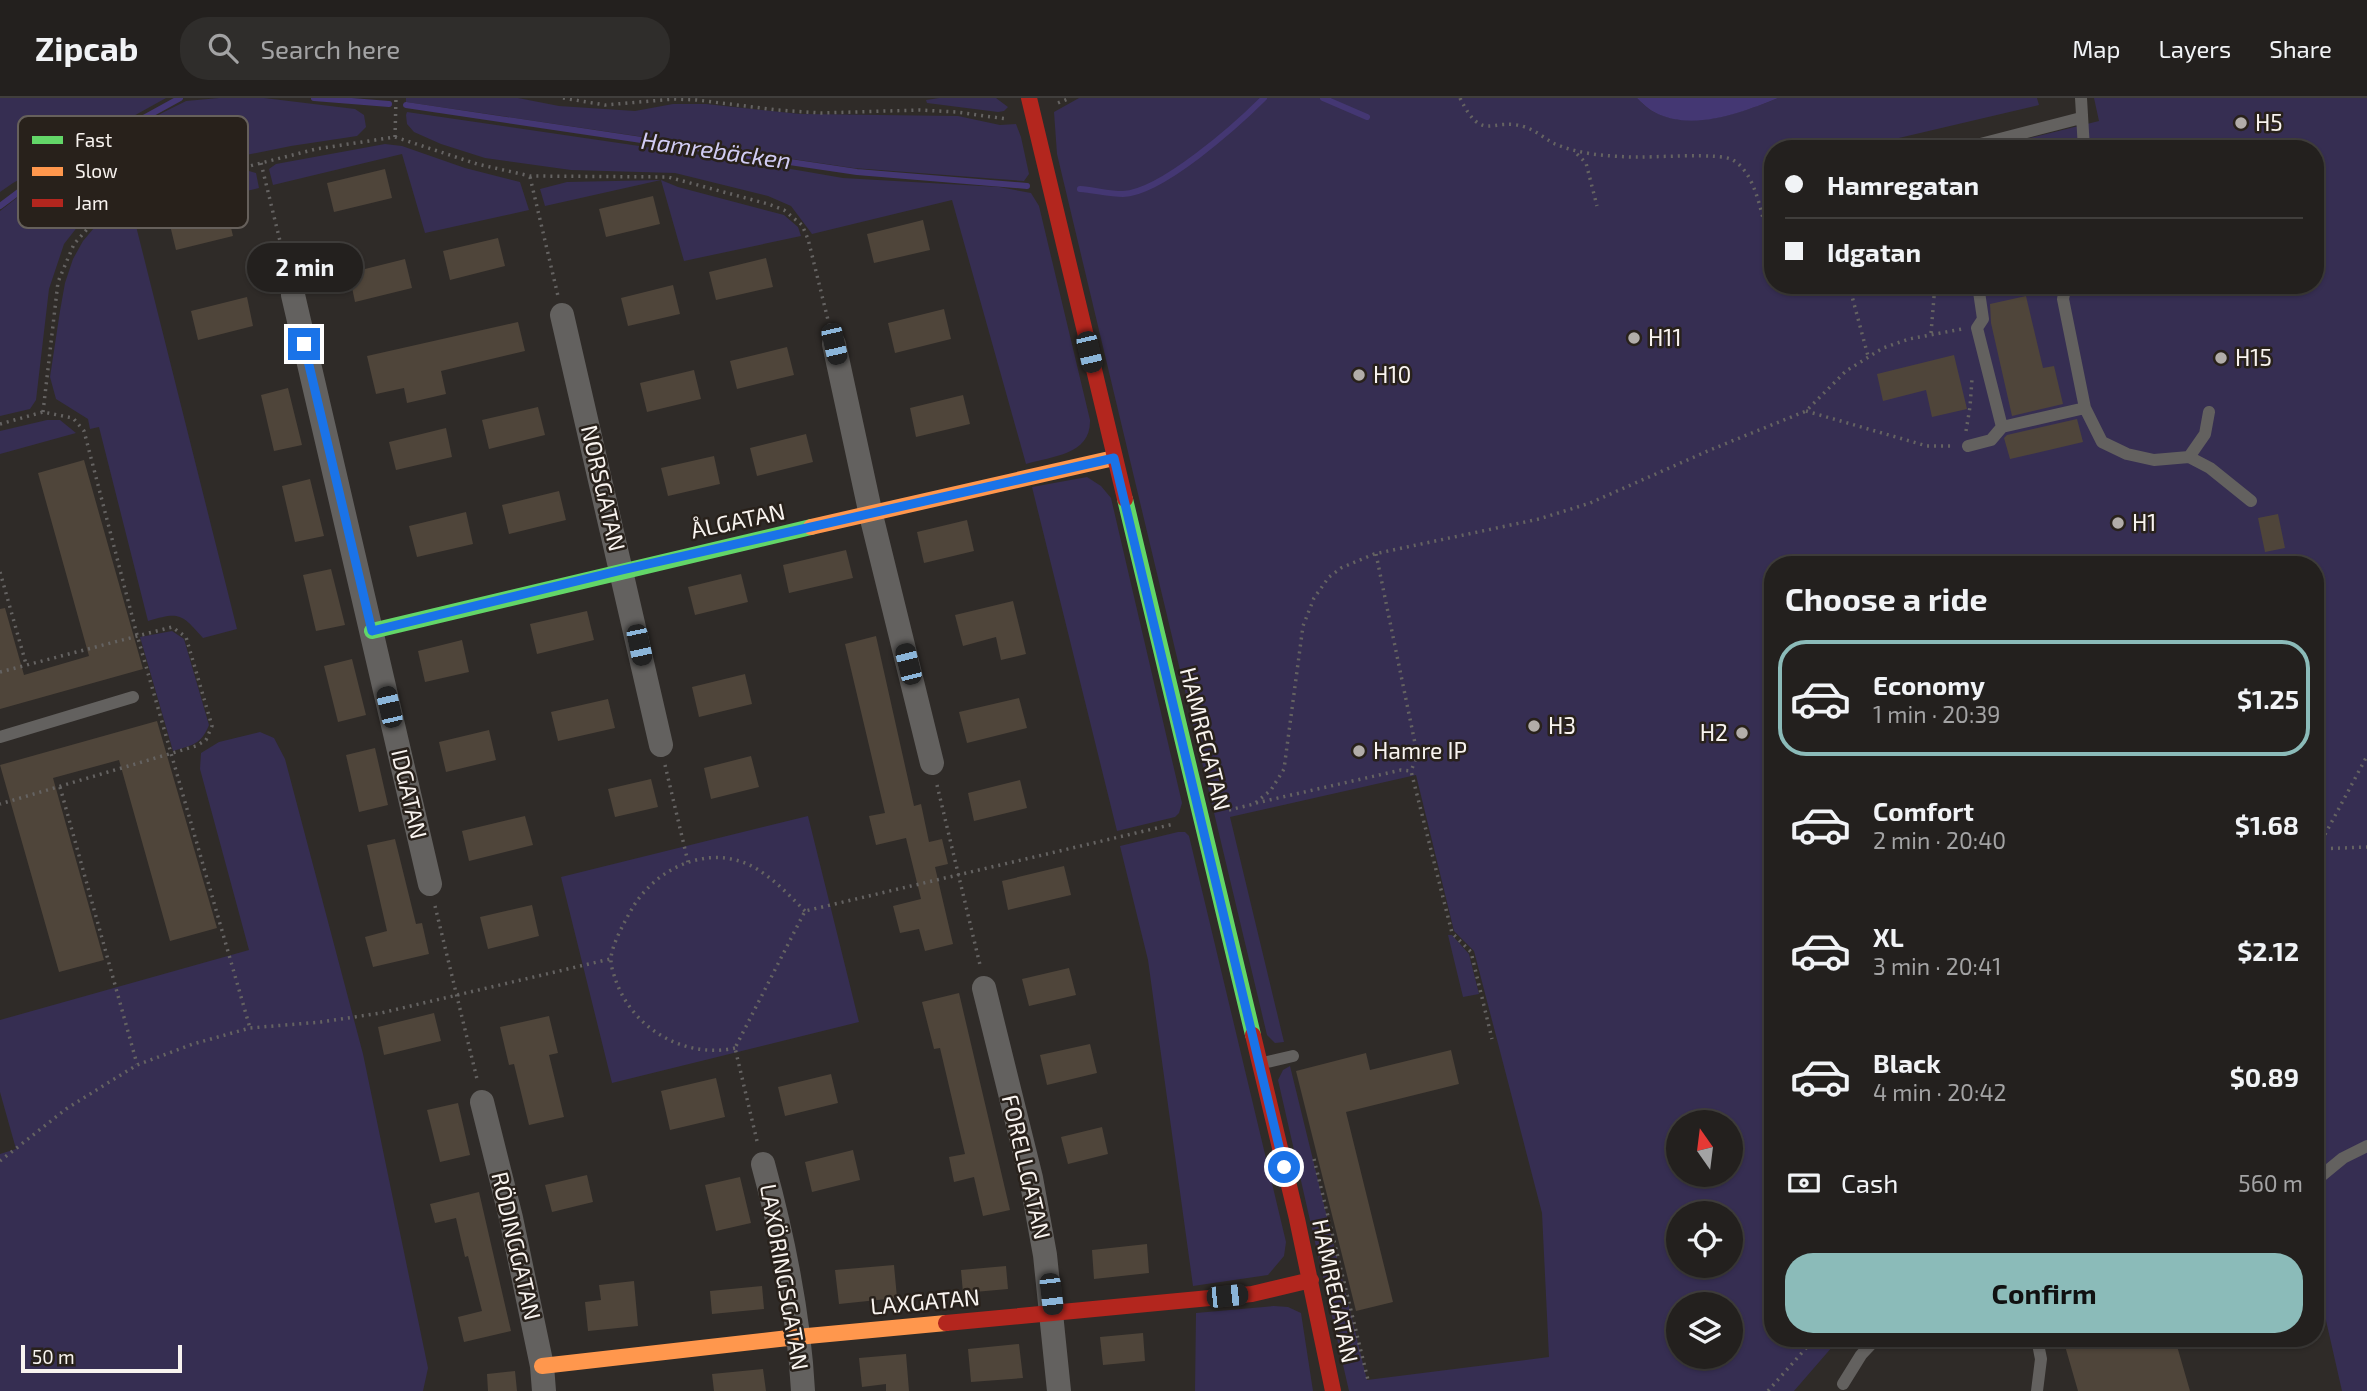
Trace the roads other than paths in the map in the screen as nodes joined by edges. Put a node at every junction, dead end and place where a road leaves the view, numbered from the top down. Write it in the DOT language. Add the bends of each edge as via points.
graph roads {
  1 [pos="2081,98"];
  2 [pos="1031,106"];
  3 [pos="2081,118"];
  4 [pos="1996,140"];
  5 [pos="2083,140"];
  6 [pos="1979,294"];
  7 [pos="2064,294"];
  8 [pos="293,295"];
  9 [pos="562,315"];
  10 [pos="834,344"];
  11 [pos="2085,408"];
  12 [pos="2209,412"];
  13 [pos="2003,427"];
  14 [pos="1965,446"];
  15 [pos="2189,457"];
  16 [pos="1114,458"];
  17 [pos="2251,501"];
  18 [pos="872,514"];
  19 [pos="622,570"];
  20 [pos="372,631"];
  21 [pos="134,697"];
  22 [pos="0,737"];
  23 [pos="660,745"];
  24 [pos="932,763"];
  25 [pos="430,884"];
  26 [pos="984,988"];
  27 [pos="1293,1056"];
  28 [pos="1260,1064"];
  29 [pos="482,1102"];
  30 [pos="2367,1146"];
  31 [pos="763,1164"];
  32 [pos="2324,1174"];
  33 [pos="1311,1280"];
  34 [pos="1053,1313"];
  35 [pos="797,1337"];
  36 [pos="1868,1347"];
  37 [pos="2039,1347"];
  38 [pos="542,1366"];
  39 [pos="1843,1384"];
  40 [pos="544,1391"];
  41 [pos="803,1391"];
  42 [pos="1059,1391"];
  43 [pos="1333,1391"];
  44 [pos="2037,1391"];
  1 -- 3 [label="lane"];
  2 -- 16 [label="street, HAMREGATAN"];
  3 -- 4 [label="lane"];
  3 -- 5 [label="lane"];
  6 -- 13 [label="lane" via="1983,319 1977,328"];
  7 -- 11 [label="lane"];
  8 -- 20 [label="street, IDGATAN"];
  9 -- 19 [label="street, NORSGATAN"];
  10 -- 18 [label="street"];
  11 -- 13 [label="lane"];
  11 -- 15 [label="lane" via="2102,442 2127,454 2154,460"];
  12 -- 15 [label="lane" via="2205,434"];
  13 -- 14 [label="lane" via="1991,440"];
  15 -- 17 [label="lane"];
  16 -- 18 [label="street, ÅLGATAN"];
  16 -- 28 [label="street, HAMREGATAN"];
  18 -- 19 [label="street, ÅLGATAN"];
  18 -- 24 [label="street"];
  19 -- 20 [label="street, ÅLGATAN"];
  19 -- 23 [label="street, NORSGATAN"];
  20 -- 25 [label="street, IDGATAN"];
  21 -- 22 [label="lane"];
  26 -- 34 [label="street, FORELLGATAN" via="1031,1178"];
  27 -- 28 [label="lane"];
  28 -- 33 [label="street, HAMREGATAN"];
  29 -- 38 [label="street, RÖDINGGATAN"];
  30 -- 32 [label="lane"];
  31 -- 35 [label="street, LAXÖRINGSGATAN" via="778,1220"];
  33 -- 34 [label="street, LAXGATAN" via="1252,1294"];
  33 -- 43 [label="street, HAMREGATAN"];
  34 -- 35 [label="street, LAXGATAN"];
  34 -- 42 [label="street, FORELLGATAN"];
  35 -- 38 [label="street, LAXGATAN"];
  35 -- 41 [label="street, LAXÖRINGSGATAN"];
  36 -- 39 [label="lane"];
  37 -- 44 [label="lane"];
  38 -- 40 [label="street, RÖDINGGATAN"];
}
